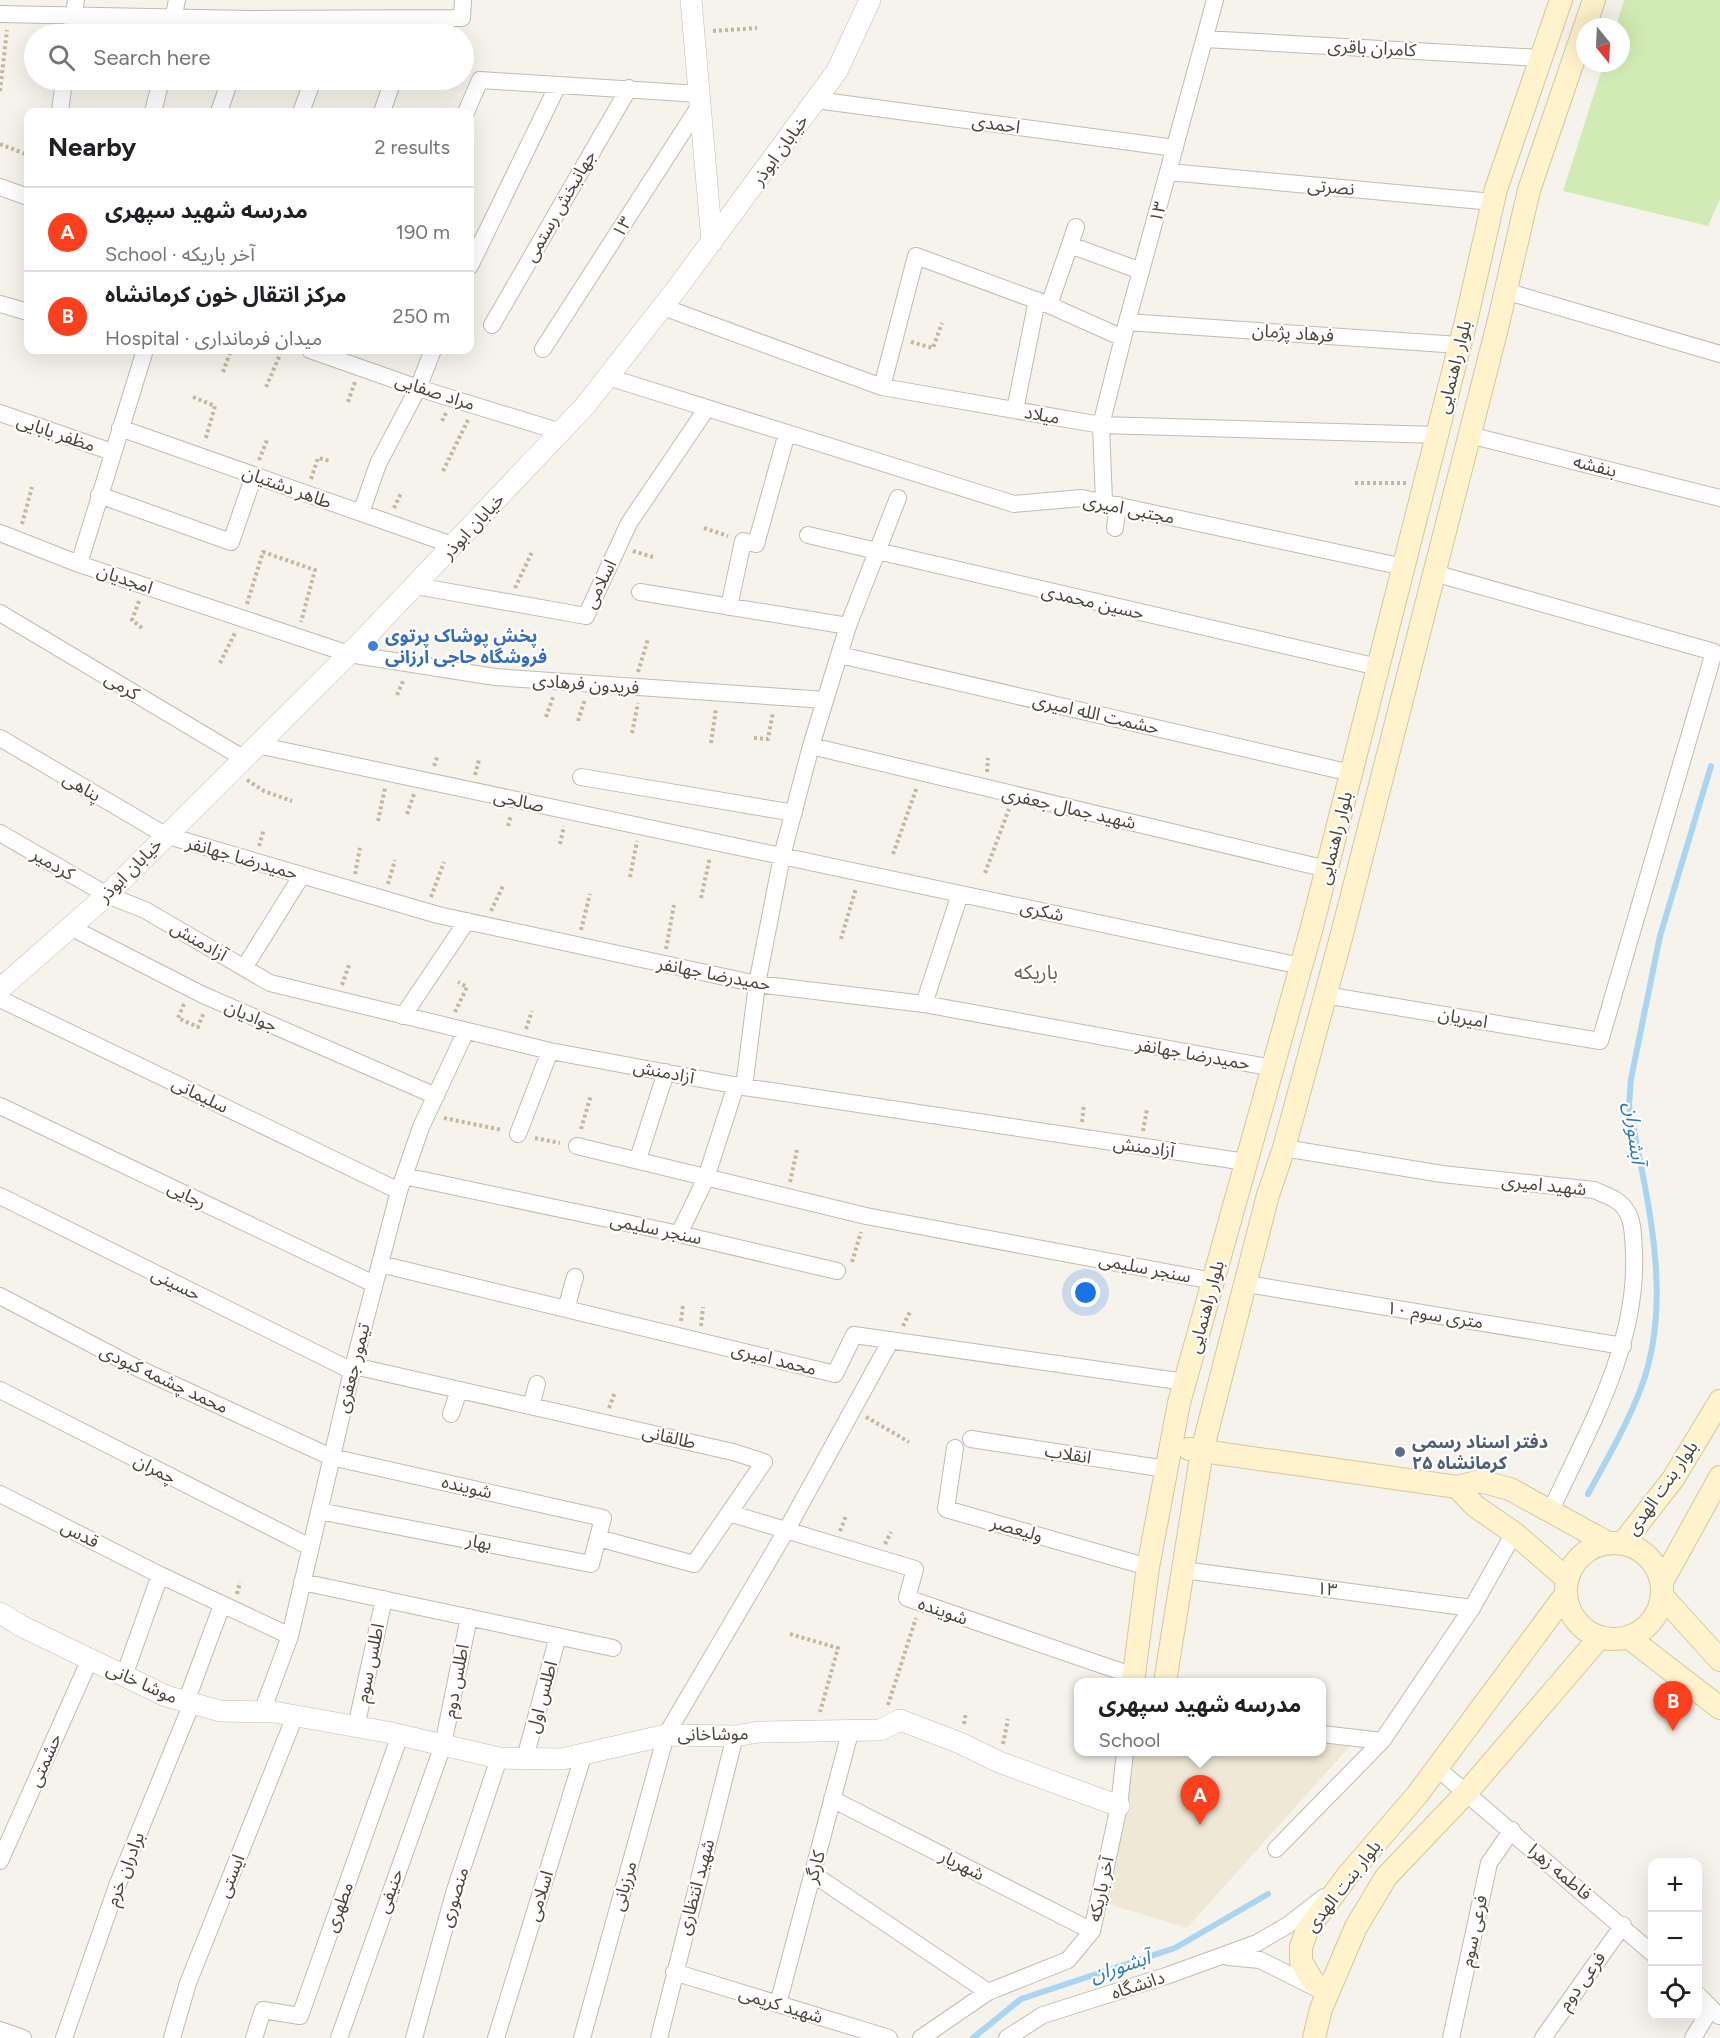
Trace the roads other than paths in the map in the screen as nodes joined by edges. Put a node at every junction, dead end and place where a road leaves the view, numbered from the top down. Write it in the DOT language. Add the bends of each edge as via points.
graph roads {
  1 [pos="463,0"];
  2 [pos="691,0"];
  3 [pos="870,0"];
  4 [pos="1215,0"];
  5 [pos="1561,0"];
  6 [pos="1594,0"];
  7 [pos="74,8"];
  8 [pos="176,8"];
  9 [pos="6,10"];
  10 [pos="335,18"];
  11 [pos="413,18"];
  12 [pos="72,24"];
  13 [pos="173,24"];
  14 [pos="236,24"];
  15 [pos="276,24"];
  16 [pos="333,24"];
  17 [pos="411,24"];
  18 [pos="1205,39"];
  19 [pos="1540,58"];
  20 [pos="557,87"];
  21 [pos="629,88"];
  22 [pos="63,90"];
  23 [pos="158,90"];
  24 [pos="227,90"];
  25 [pos="309,90"];
  26 [pos="390,90"];
  27 [pos="700,100"];
  28 [pos="816,100"];
  29 [pos="60,108"];
  30 [pos="154,108"];
  31 [pos="220,108"];
  32 [pos="302,108"];
  33 [pos="383,108"];
  34 [pos="468,108"];
  35 [pos="1175,148"];
  36 [pos="1169,172"];
  37 [pos="0,188"];
  38 [pos="24,196"];
  39 [pos="1493,202"];
  40 [pos="1076,227"];
  41 [pos="712,242"];
  42 [pos="1070,245"];
  43 [pos="474,258"];
  44 [pos="1141,271"];
  45 [pos="1505,291"];
  46 [pos="1043,302"];
  47 [pos="0,304"];
  48 [pos="663,307"];
  49 [pos="24,311"];
  50 [pos="492,325"];
  51 [pos="1125,330"];
  52 [pos="1459,345"];
  53 [pos="543,349"];
  54 [pos="144,354"];
  55 [pos="321,354"];
  56 [pos="431,354"];
  57 [pos="1720,354"];
  58 [pos="608,377"];
  59 [pos="882,387"];
  60 [pos="418,388"];
  61 [pos="707,408"];
  62 [pos="1015,410"];
  63 [pos="0,413"];
  64 [pos="1101,425"];
  65 [pos="120,428"];
  66 [pos="561,432"];
  67 [pos="787,433"];
  68 [pos="1437,435"];
  69 [pos="1469,435"];
  70 [pos="112,452"];
  71 [pos="254,475"];
  72 [pos="99,495"];
  73 [pos="898,498"];
  74 [pos="1720,498"];
  75 [pos="1111,504"];
  76 [pos="361,513"];
  77 [pos="1115,528"];
  78 [pos="0,532"];
  79 [pos="808,535"];
  80 [pos="455,546"];
  81 [pos="878,552"];
  82 [pos="79,564"];
  83 [pos="1404,567"];
  84 [pos="1434,573"];
  85 [pos="416,586"];
  86 [pos="640,592"];
  87 [pos="729,607"];
  88 [pos="0,613"];
  89 [pos="848,626"];
  90 [pos="349,654"];
  91 [pos="840,656"];
  92 [pos="1378,667"];
  93 [pos="825,700"];
  94 [pos="0,738"];
  95 [pos="811,746"];
  96 [pos="244,758"];
  97 [pos="1351,773"];
  98 [pos="581,777"];
  99 [pos="794,813"];
  100 [pos="0,833"];
  101 [pos="165,835"];
  102 [pos="782,856"];
  103 [pos="1327,869"];
  104 [pos="302,875"];
  105 [pos="960,894"];
  106 [pos="106,895"];
  107 [pos="467,921"];
  108 [pos="70,927"];
  109 [pos="1301,966"];
  110 [pos="244,968"];
  111 [pos="4,980"];
  112 [pos="757,984"];
  113 [pos="1325,995"];
  114 [pos="0,999"];
  115 [pos="924,1004"];
  116 [pos="402,1016"];
  117 [pos="466,1031"];
  118 [pos="550,1051"];
  119 [pos="1272,1068"];
  120 [pos="666,1072"];
  121 [pos="740,1086"];
  122 [pos="436,1096"];
  123 [pos="0,1106"];
  124 [pos="518,1134"];
  125 [pos="576,1146"];
  126 [pos="1284,1148"];
  127 [pos="638,1159"];
  128 [pos="1246,1162"];
  129 [pos="706,1178"];
  130 [pos="402,1184"];
  131 [pos="0,1196"];
  132 [pos="680,1234"];
  133 [pos="380,1264"];
  134 [pos="837,1271"];
  135 [pos="575,1277"];
  136 [pos="1213,1281"];
  137 [pos="375,1284"];
  138 [pos="1247,1284"];
  139 [pos="0,1296"];
  140 [pos="566,1309"];
  141 [pos="891,1340"];
  142 [pos="1623,1346"];
  143 [pos="353,1369"];
  144 [pos="1185,1382"];
  145 [pos="537,1384"];
  146 [pos="0,1390"];
  147 [pos="459,1390"];
  148 [pos="1720,1401"];
  149 [pos="531,1406"];
  150 [pos="451,1414"];
  151 [pos="971,1439"];
  152 [pos="1170,1447"];
  153 [pos="955,1448"];
  154 [pos="1202,1451"];
  155 [pos="331,1457"];
  156 [pos="1166,1469"];
  157 [pos="1720,1477"];
  158 [pos="1457,1487"];
  159 [pos="0,1494"];
  160 [pos="1551,1510"];
  161 [pos="320,1511"];
  162 [pos="729,1513"];
  163 [pos="603,1518"];
  164 [pos="786,1531"];
  165 [pos="1514,1533"];
  166 [pos="598,1538"];
  167 [pos="1616,1543"];
  168 [pos="310,1547"];
  169 [pos="1148,1567"];
  170 [pos="1183,1570"];
  171 [pos="160,1575"];
  172 [pos="302,1582"];
  173 [pos="1567,1587"];
  174 [pos="1662,1589"];
  175 [pos="384,1599"];
  176 [pos="222,1605"];
  177 [pos="1472,1608"];
  178 [pos="0,1612"];
  179 [pos="469,1617"];
  180 [pos="290,1635"];
  181 [pos="558,1636"];
  182 [pos="1600,1637"];
  183 [pos="1628,1637"];
  184 [pos="613,1648"];
  185 [pos="90,1659"];
  186 [pos="1720,1660"];
  187 [pos="124,1676"];
  188 [pos="1131,1678"];
  189 [pos="1134,1678"];
  190 [pos="1166,1678"];
  191 [pos="189,1702"];
  192 [pos="1720,1708"];
  193 [pos="262,1712"];
  194 [pos="295,1716"];
  195 [pos="356,1727"];
  196 [pos="851,1729"];
  197 [pos="1326,1734"];
  198 [pos="400,1735"];
  199 [pos="666,1735"];
  200 [pos="735,1736"];
  201 [pos="1382,1741"];
  202 [pos="443,1745"];
  203 [pos="584,1754"];
  204 [pos="1125,1756"];
  205 [pos="499,1758"];
  206 [pos="525,1758"];
  207 [pos="1437,1768"];
  208 [pos="1467,1792"];
  209 [pos="832,1799"];
  210 [pos="1119,1806"];
  211 [pos="1512,1830"];
  212 [pos="1276,1849"];
  213 [pos="0,1861"];
  214 [pos="813,1874"];
  215 [pos="1348,1875"];
  216 [pos="1623,1925"];
  217 [pos="1092,1931"];
  218 [pos="1648,1948"];
  219 [pos="1204,1961"];
  220 [pos="674,1972"];
  221 [pos="988,1992"];
  222 [pos="1327,1994"];
  223 [pos="1702,1999"];
  224 [pos="778,2004"];
  225 [pos="1716,2012"];
  226 [pos="0,2030"];
  227 [pos="852,2033"];
  228 [pos="22,2038"];
  229 [pos="64,2038"];
  230 [pos="172,2038"];
  231 [pos="254,2038"];
  232 [pos="339,2038"];
  233 [pos="414,2038"];
  234 [pos="496,2038"];
  235 [pos="582,2038"];
  236 [pos="659,2038"];
  237 [pos="889,2038"];
  238 [pos="921,2038"];
  239 [pos="1007,2038"];
  240 [pos="1314,2038"];
  241 [pos="1451,2038"];
  242 [pos="1543,2038"];
  243 [pos="1693,2038"];
  1 -- 11 [label="street" via="462,18"];
  2 -- 27 [label="street"];
  3 -- 28 [label="street, خیابان ابوذر" via="837,71"];
  4 -- 18 [label="street, ۱۳"];
  5 -- 19 [label="main road, بلوار راهنمایی"];
  6 -- 45 [label="main road, بلوار راهنمایی" via="1528,190"];
  7 -- 8 [label="street"];
  7 -- 9 [label="street"];
  7 -- 12 [label="street"];
  8 -- 13 [label="street"];
  8 -- 14 [label="street"];
  10 -- 11 [label="street"];
  10 -- 15 [label="street"];
  10 -- 16 [label="street"];
  11 -- 17 [label="street"];
  18 -- 19 [label="street, کامران باقری"];
  18 -- 35 [label="street, ۱۳"];
  19 -- 39 [label="main road, بلوار راهنمایی"];
  20 -- 21 [label="street"];
  20 -- 34 [label="street" via="480,80"];
  20 -- 43 [label="street"];
  21 -- 27 [label="street"];
  21 -- 50 [label="street, جهانبخش رستمی"];
  22 -- 29 [label="street"];
  23 -- 30 [label="street"];
  24 -- 31 [label="street"];
  25 -- 32 [label="street"];
  26 -- 33 [label="street"];
  27 -- 41 [label="street"];
  27 -- 53 [label="street, ۱۳"];
  28 -- 35 [label="street, احمدی"];
  28 -- 41 [label="street, خیابان ابوذر"];
  35 -- 36 [label="street, ۱۳"];
  36 -- 39 [label="street, نصرتی"];
  36 -- 44 [label="street, ۱۳"];
  37 -- 38 [label="street"];
  39 -- 52 [label="main road, بلوار راهنمایی"];
  40 -- 42 [label="street"];
  41 -- 48 [label="street, خیابان ابوذر"];
  42 -- 44 [label="street"];
  42 -- 46 [label="street"];
  44 -- 51 [label="street, ۱۳"];
  45 -- 57 [label="street"];
  45 -- 69 [label="main road, بلوار راهنمایی"];
  46 -- 51 [label="street"];
  46 -- 59 [label="street" via="916,256"];
  46 -- 62 [label="street"];
  47 -- 49 [label="street"];
  48 -- 58 [label="street, خیابان ابوذر"];
  48 -- 59 [label="street, میلاد"];
  51 -- 52 [label="street, فرهاد پژمان"];
  51 -- 64 [label="street, ۱۳"];
  52 -- 68 [label="main road, بلوار راهنمایی"];
  54 -- 65 [label="street, امجدیان"];
  55 -- 60 [label="street, مراد صفایی"];
  56 -- 60 [label="street"];
  58 -- 61 [label="street, مجتبی امیری"];
  58 -- 66 [label="street, خیابان ابوذر"];
  59 -- 62 [label="street, میلاد"];
  60 -- 66 [label="street, مراد صفایی"];
  60 -- 76 [label="street" via="378,464"];
  61 -- 67 [label="street, مجتبی امیری"];
  61 -- 85 [label="street, اسلامی" via="629,523 586,616"];
  62 -- 64 [label="street, میلاد"];
  63 -- 70 [label="street, مظفر بابایی"];
  64 -- 68 [label="street, میلاد"];
  64 -- 75 [label="street, ۱۳"];
  65 -- 70 [label="street, امجدیان"];
  65 -- 71 [label="street, طاهر دشتیان"];
  66 -- 80 [label="street, خیابان ابوذر"];
  67 -- 75 [label="street, مجتبی امیری" via="1014,504 1082,498"];
  67 -- 87 [label="street" via="756,544 743,541"];
  68 -- 83 [label="main road, بلوار راهنمایی"];
  69 -- 74 [label="street, بنفشه"];
  69 -- 84 [label="main road, بلوار راهنمایی"];
  70 -- 72 [label="street, امجدیان"];
  71 -- 72 [label="street" via="231,542"];
  71 -- 76 [label="street, طاهر دشتیان"];
  72 -- 82 [label="street, امجدیان"];
  73 -- 81 [label="street"];
  75 -- 77 [label="street, ۱۳"];
  75 -- 83 [label="street, مجتبی امیری"];
  76 -- 80 [label="street, طاهر دشتیان"];
  78 -- 82 [label="street"];
  79 -- 81 [label="street, حسین محمدی"];
  80 -- 85 [label="street, خیابان ابوذر"];
  81 -- 89 [label="street"];
  81 -- 92 [label="street, حسین محمدی"];
  82 -- 90 [label="street, امجدیان"];
  83 -- 92 [label="main road, بلوار راهنمایی"];
  84 -- 113 [label="main road, بلوار راهنمایی"];
  84 -- 113 [label="street, امیریان" via="1714,652 1600,1041"];
  85 -- 90 [label="street, خیابان ابوذر"];
  86 -- 87 [label="street"];
  87 -- 89 [label="street"];
  88 -- 96 [label="street, کرمی"];
  89 -- 91 [label="street"];
  90 -- 93 [label="street, فریدون فرهادی" via="495,677"];
  90 -- 96 [label="street, خیابان ابوذر"];
  91 -- 93 [label="street"];
  91 -- 97 [label="street, حشمت الله امیری"];
  92 -- 97 [label="main road, بلوار راهنمایی"];
  93 -- 95 [label="street"];
  94 -- 101 [label="street, پناهی"];
  95 -- 99 [label="street"];
  95 -- 103 [label="street, شهید جمال جعفری"];
  96 -- 101 [label="street, خیابان ابوذر"];
  96 -- 102 [label="street, صالحی" via="388,773"];
  97 -- 103 [label="main road, بلوار راهنمایی"];
  98 -- 99 [label="street"];
  99 -- 102 [label="street"];
  100 -- 106 [label="street, کردمیر"];
  101 -- 104 [label="street, حمیدرضا جهانفر"];
  101 -- 106 [label="street, خیابان ابوذر"];
  102 -- 105 [label="street, شکری"];
  102 -- 112 [label="street"];
  103 -- 109 [label="main road, بلوار راهنمایی"];
  104 -- 107 [label="street, حمیدرضا جهانفر"];
  104 -- 110 [label="street"];
  105 -- 109 [label="street, شکری"];
  105 -- 115 [label="street"];
  106 -- 108 [label="street, خیابان ابوذر"];
  106 -- 110 [label="street, آزادمنش" via="145,910"];
  107 -- 112 [label="street, حمیدرضا جهانفر"];
  107 -- 116 [label="street"];
  108 -- 111 [label="street, خیابان ابوذر"];
  108 -- 122 [label="street, جوادیان" via="203,995"];
  109 -- 119 [label="main road, بلوار راهنمایی"];
  110 -- 116 [label="street, آزادمنش" via="270,983"];
  112 -- 115 [label="street, حمیدرضا جهانفر"];
  112 -- 121 [label="street"];
  113 -- 126 [label="main road, بلوار راهنمایی"];
  114 -- 130 [label="street, سلیمانی"];
  115 -- 119 [label="street, حمیدرضا جهانفر"];
  116 -- 117 [label="street, آزادمنش"];
  117 -- 118 [label="street, آزادمنش"];
  117 -- 122 [label="street, تیمور جعفری"];
  118 -- 120 [label="street, آزادمنش"];
  118 -- 124 [label="street"];
  119 -- 128 [label="main road, بلوار راهنمایی"];
  120 -- 121 [label="street, آزادمنش"];
  120 -- 127 [label="street"];
  121 -- 128 [label="street, آزادمنش"];
  121 -- 129 [label="street"];
  122 -- 130 [label="street, تیمور جعفری"];
  123 -- 137 [label="street, رجایی"];
  125 -- 127 [label="street, سنجر سلیمی"];
  126 -- 138 [label="main road, بلوار راهنمایی" via="1268,1195"];
  126 -- 142 [label="street, شهید امیری" via="1442,1173 1594,1190 1613,1198 1628,1212 1633,1230 1633,1302"];
  127 -- 129 [label="street, سنجر سلیمی"];
  128 -- 136 [label="main road, بلوار راهنمایی"];
  129 -- 132 [label="street"];
  129 -- 136 [label="street, سنجر سلیمی" via="866,1216"];
  130 -- 132 [label="street, سنجر سلیمی"];
  130 -- 133 [label="street, تیمور جعفری"];
  131 -- 143 [label="street, حسینی"];
  132 -- 134 [label="street, سنجر سلیمی"];
  133 -- 137 [label="street, تیمور جعفری"];
  133 -- 140 [label="street, محمد امیری"];
  135 -- 140 [label="street"];
  136 -- 144 [label="main road, بلوار راهنمایی"];
  137 -- 143 [label="street, تیمور جعفری"];
  138 -- 142 [label="street, ۱۰ متری سوم"];
  138 -- 154 [label="main road, بلوار راهنمایی"];
  139 -- 155 [label="street, محمد چشمه کبودی" via="131,1365"];
  140 -- 141 [label="street, محمد امیری" via="835,1374 854,1335"];
  141 -- 144 [label="street, محمد امیری"];
  141 -- 164 [label="street"];
  142 -- 160 [label="street, شهید امیری"];
  143 -- 147 [label="street, طالقانی"];
  143 -- 155 [label="street, تیمور جعفری"];
  144 -- 152 [label="main road, بلوار راهنمایی"];
  145 -- 149 [label="street"];
  146 -- 168 [label="street, چمران"];
  147 -- 149 [label="street, طالقانی"];
  147 -- 150 [label="street"];
  148 -- 167 [label="main road, بلوار بنت الهدی" via="1673,1479"];
  149 -- 162 [label="street, طالقانی" via="764,1462"];
  151 -- 156 [label="street, انقلاب"];
  152 -- 154 [label="main road"];
  152 -- 156 [label="main road, بلوار راهنمایی"];
  153 -- 169 [label="street, ولیعصر" via="945,1509"];
  154 -- 158 [label="main road"];
  154 -- 170 [label="main road, بلوار راهنمایی"];
  155 -- 161 [label="street, تیمور جعفری"];
  155 -- 163 [label="street, شوینده"];
  156 -- 169 [label="main road, بلوار راهنمایی"];
  157 -- 174 [label="main road"];
  158 -- 160 [label="main road" via="1480,1481 1510,1489"];
  158 -- 165 [label="main road" via="1475,1506"];
  159 -- 171 [label="street, قدس"];
  160 -- 167 [label="main road"];
  161 -- 166 [label="street, بهار" via="591,1564"];
  161 -- 168 [label="street, تیمور جعفری"];
  162 -- 164 [label="street"];
  162 -- 166 [label="street, طالقانی" via="694,1564"];
  163 -- 166 [label="street, بهار"];
  164 -- 188 [label="street, شوینده" via="915,1569 907,1598"];
  164 -- 199 [label="street"];
  165 -- 173 [label="main road"];
  165 -- 177 [label="street"];
  167 -- 173 [label="main road" via="1582,1555 1573,1566"];
  167 -- 174 [label="main road" via="1636,1548 1648,1557 1657,1568"];
  168 -- 172 [label="street, تیمور جعفری"];
  169 -- 189 [label="main road, بلوار راهنمایی"];
  170 -- 177 [label="street, ۱۳"];
  170 -- 190 [label="main road, بلوار راهنمایی"];
  171 -- 176 [label="street, قدس"];
  171 -- 187 [label="street"];
  172 -- 175 [label="street"];
  172 -- 180 [label="street, تیمور جعفری"];
  173 -- 182 [label="main road" via="1569,1608 1576,1621"];
  173 -- 207 [label="main road, بلوار بنت الهدی"];
  174 -- 183 [label="main road" via="1659,1610 1651,1622"];
  174 -- 186 [label="main road"];
  175 -- 179 [label="street"];
  175 -- 195 [label="street, اطلس سوم"];
  176 -- 180 [label="street, قدس"];
  176 -- 191 [label="street"];
  177 -- 201 [label="street"];
  178 -- 185 [label="street, موشا خانی"];
  179 -- 181 [label="street"];
  179 -- 202 [label="street, اطلس دوم"];
  180 -- 193 [label="street, تیمور جعفری"];
  181 -- 184 [label="street"];
  181 -- 206 [label="street, اطلس اول"];
  182 -- 183 [label="main road"];
  182 -- 208 [label="main road, بلوار بنت الهدی"];
  183 -- 192 [label="main road"];
  185 -- 187 [label="street, موشا خانی"];
  185 -- 213 [label="street, حشمتی"];
  187 -- 191 [label="street, موشا خانی"];
  191 -- 193 [label="street, موشا خانی" via="220,1711"];
  191 -- 229 [label="street, برادران خرم" via="117,1886"];
  193 -- 194 [label="street, موشا خانی"];
  194 -- 195 [label="street, موشاخانی"];
  194 -- 230 [label="street, ایستی" via="188,1983"];
  195 -- 198 [label="street, موشاخانی"];
  196 -- 200 [label="street, موشاخانی"];
  196 -- 209 [label="street, کارگر"];
  196 -- 210 [label="street, موشاخانی" via="880,1730 900,1720"];
  197 -- 201 [label="street"];
  198 -- 202 [label="street, موشاخانی"];
  198 -- 231 [label="street, مطهری" via="300,2016 263,2010"];
  199 -- 200 [label="street, موشاخانی"];
  199 -- 203 [label="street, موشاخانی"];
  199 -- 235 [label="street, مرزبانی"];
  200 -- 220 [label="street, شهید انتظاری"];
  201 -- 212 [label="street"];
  202 -- 205 [label="street, موشاخانی"];
  202 -- 232 [label="street, حنیفی"];
  203 -- 206 [label="street, موشاخانی" via="562,1759"];
  203 -- 234 [label="street, اسلامی"];
  204 -- 210 [label="street, آخر باریکه"];
  205 -- 206 [label="street, موشاخانی"];
  205 -- 233 [label="street, منصوری" via="455,1890"];
  207 -- 208 [label="street, فاطمه زهرا"];
  207 -- 215 [label="main road, بلوار بنت الهدی"];
  208 -- 211 [label="street, فاطمه زهرا"];
  208 -- 222 [label="main road, بلوار بنت الهدی" via="1386,1877 1356,1927"];
  209 -- 214 [label="street, کارگر"];
  209 -- 217 [label="street, شهریار"];
  210 -- 217 [label="street, آخر باریکه"];
  211 -- 216 [label="street, فاطمه زهرا"];
  211 -- 241 [label="street, فرعی سوم" via="1489,1863"];
  214 -- 221 [label="street"];
  214 -- 224 [label="street, کارگر"];
  215 -- 219 [label="street" via="1276,1933"];
  215 -- 222 [label="main road, بلوار بنت الهدی" via="1312,1922 1301,1947 1301,1961 1307,1973"];
  216 -- 218 [label="street, فاطمه زهرا"];
  216 -- 242 [label="street, فرعی دوم"];
  217 -- 221 [label="street, آخر باریکه" via="1068,1960"];
  219 -- 222 [label="street" via="1234,1956 1252,1958"];
  219 -- 239 [label="street, دانشگاه" via="1043,2015"];
  220 -- 224 [label="street, شهید کریمی"];
  220 -- 236 [label="street, شهید انتظاری"];
  221 -- 238 [label="street, آخر باریکه"];
  222 -- 240 [label="main road"];
  223 -- 225 [label="street"];
  224 -- 227 [label="street, شهید کریمی"];
  225 -- 243 [label="street"];
  226 -- 228 [label="street"];
  227 -- 237 [label="street, شهید کریمی"];
}
